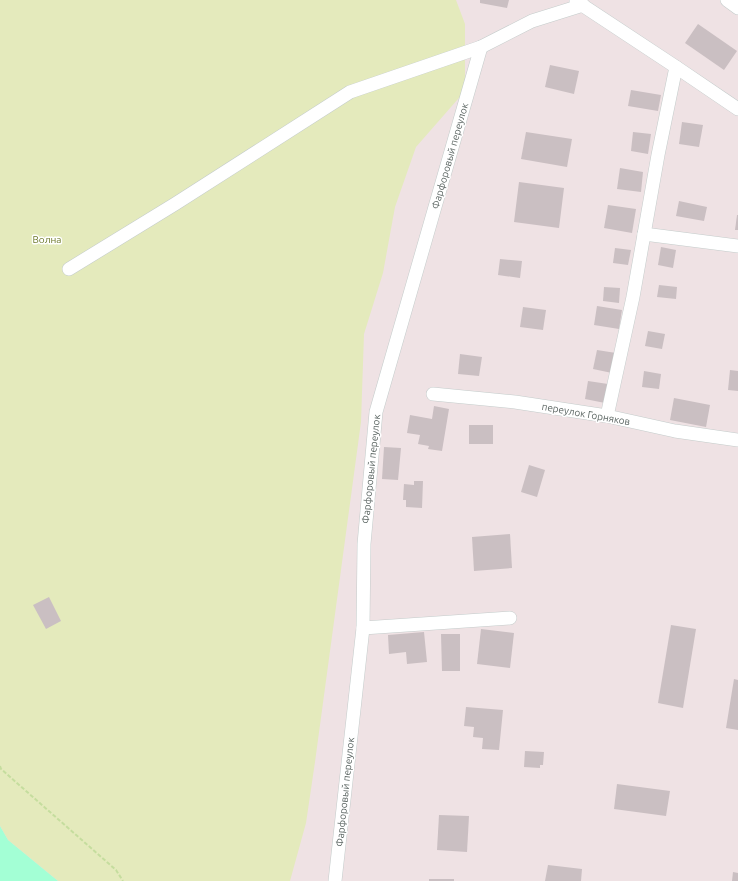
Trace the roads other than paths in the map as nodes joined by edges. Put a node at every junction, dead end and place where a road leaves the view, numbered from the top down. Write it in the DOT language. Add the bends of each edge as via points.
graph roads {
  1 [pos="727,0"];
  2 [pos="579,3"];
  3 [pos="738,8"];
  4 [pos="481,47"];
  5 [pos="676,67"];
  6 [pos="738,109"];
  7 [pos="644,234"];
  8 [pos="738,246"];
  9 [pos="69,269"];
  10 [pos="432,394"];
  11 [pos="607,416"];
  12 [pos="738,440"];
  13 [pos="510,618"];
  14 [pos="363,628"];
  15 [pos="335,881"];
  1 -- 3 [label="street"];
  2 -- 4 [label="street" via="532,21"];
  2 -- 5 [label="street"];
  4 -- 9 [label="street" via="350,92"];
  4 -- 14 [label="street, Фарфоровый переулок" via="376,412 364,544"];
  5 -- 6 [label="street"];
  5 -- 7 [label="street"];
  7 -- 8 [label="street"];
  7 -- 11 [label="street"];
  10 -- 11 [label="street, переулок Горняков" via="515,402"];
  11 -- 12 [label="street, переулок Горняков" via="675,431"];
  13 -- 14 [label="street"];
  14 -- 15 [label="street, Фарфоровый переулок"];
}
